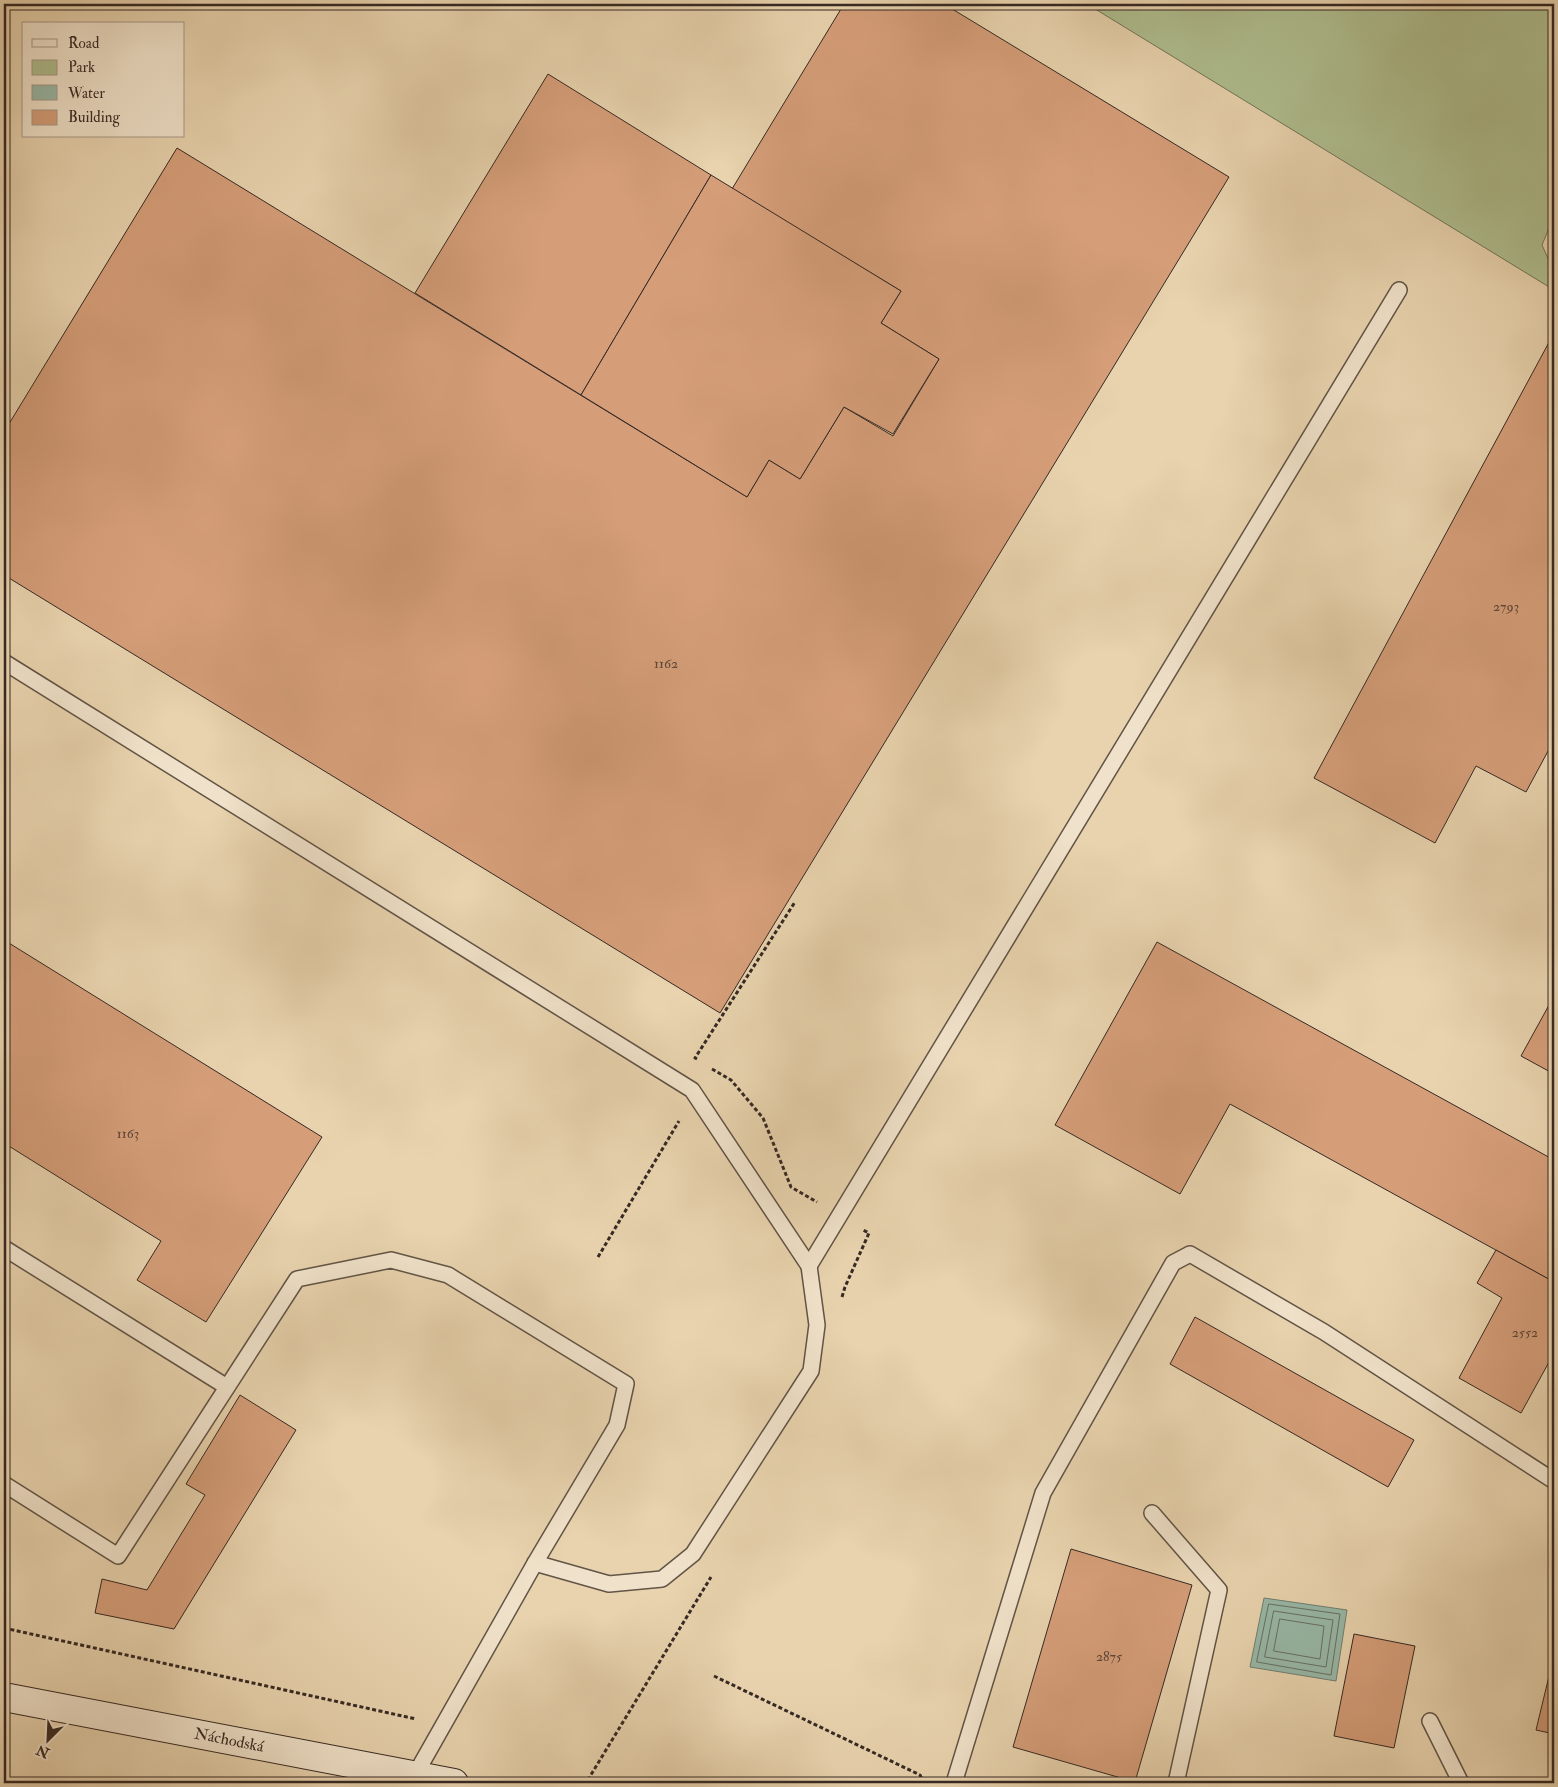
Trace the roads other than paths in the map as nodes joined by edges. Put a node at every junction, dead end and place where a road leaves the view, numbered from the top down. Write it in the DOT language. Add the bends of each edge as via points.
graph roads {
  1 [pos="1399,290"];
  2 [pos="4,662"];
  3 [pos="4,1248"];
  4 [pos="809,1266"];
  5 [pos="227,1387"];
  6 [pos="1554,1480"];
  7 [pos="4,1484"];
  8 [pos="1152,1513"];
  9 [pos="535,1563"];
  10 [pos="4,1697"];
  11 [pos="1430,1721"];
  12 [pos="414,1779"];
  13 [pos="454,1783"];
  14 [pos="954,1783"];
  15 [pos="1176,1783"];
  16 [pos="1461,1783"];
  1 -- 4 [label="lane"];
  2 -- 4 [label="lane" via="692,1090"];
  3 -- 5 [label="lane"];
  4 -- 9 [label="lane" via="817,1325 810,1371 693,1554 662,1579 609,1584"];
  5 -- 7 [label="lane" via="118,1556"];
  5 -- 9 [label="lane" via="297,1278 391,1260 448,1275 626,1384 617,1425"];
  6 -- 14 [label="lane" via="1324,1332 1190,1254 1173,1263 1043,1492"];
  8 -- 15 [label="lane" via="1220,1590"];
  9 -- 12 [label="lane"];
  10 -- 12 [label="main road, Náchodská"];
  11 -- 16 [label="lane"];
  12 -- 13 [label="main road, Náchodská"];
}
